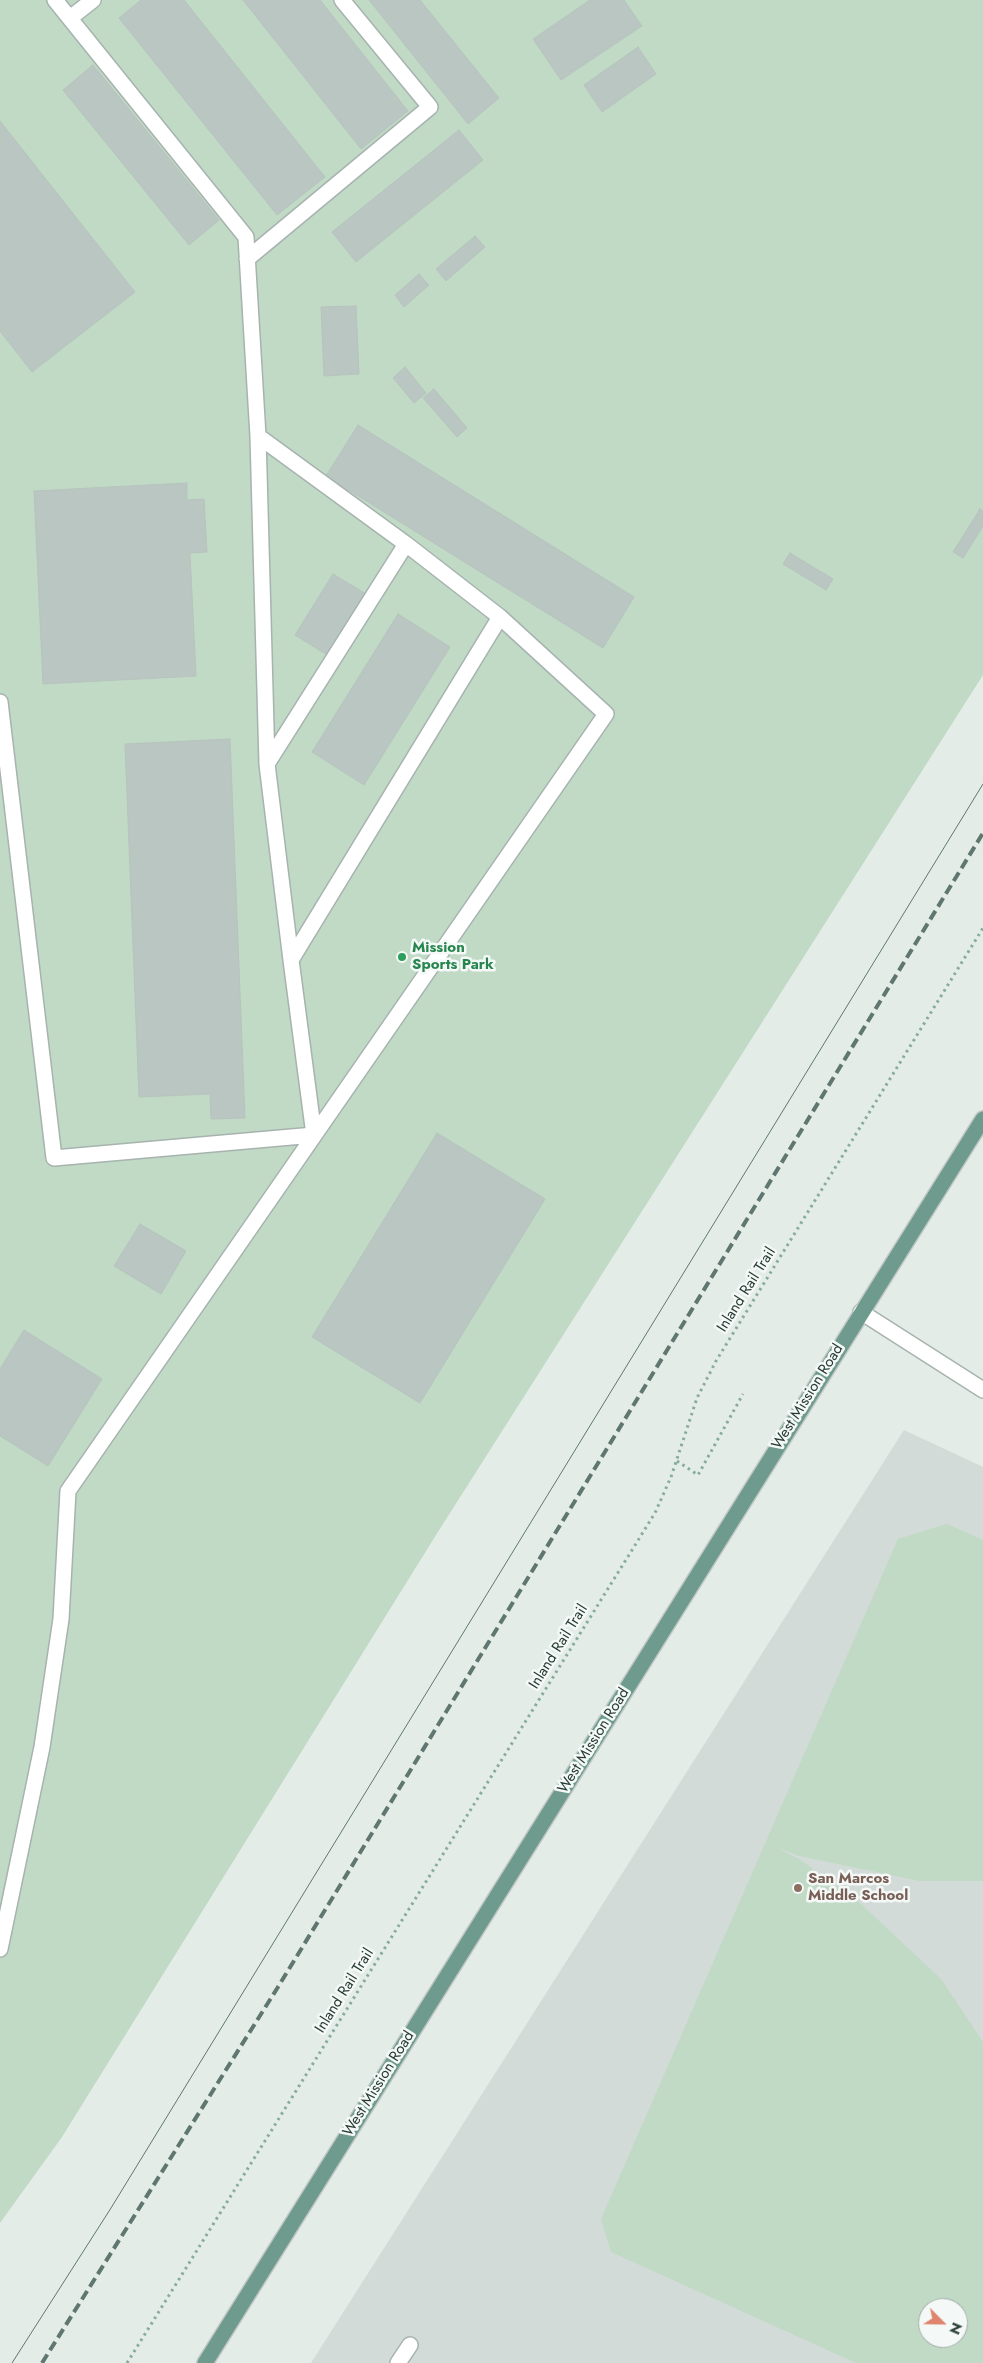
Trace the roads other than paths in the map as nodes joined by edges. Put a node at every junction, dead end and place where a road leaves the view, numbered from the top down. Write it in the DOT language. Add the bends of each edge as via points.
graph roads {
  1 [pos="55,0"];
  2 [pos="94,0"];
  3 [pos="342,0"];
  4 [pos="70,18"];
  5 [pos="247,259"];
  6 [pos="258,436"];
  7 [pos="406,544"];
  8 [pos="500,616"];
  9 [pos="0,702"];
  10 [pos="267,764"];
  11 [pos="290,960"];
  12 [pos="983,1119"];
  13 [pos="314,1136"];
  14 [pos="862,1312"];
  15 [pos="983,1390"];
  16 [pos="0,1949"];
  17 [pos="410,2345"];
  18 [pos="205,2363"];
  19 [pos="398,2363"];
  1 -- 4 [label="street"];
  2 -- 4 [label="street"];
  3 -- 5 [label="street" via="430,107"];
  4 -- 5 [label="street" via="246,236"];
  5 -- 6 [label="street"];
  6 -- 7 [label="street"];
  6 -- 10 [label="street"];
  7 -- 8 [label="street"];
  7 -- 10 [label="street"];
  8 -- 11 [label="street"];
  8 -- 13 [label="street" via="606,714"];
  9 -- 13 [label="street" via="54,1158"];
  10 -- 11 [label="street"];
  11 -- 13 [label="street"];
  12 -- 14 [label="main road, West Mission Road"];
  13 -- 16 [label="street" via="68,1491 61,1619 42,1748"];
  14 -- 15 [label="street"];
  14 -- 18 [label="main road, West Mission Road"];
  17 -- 19 [label="street"];
}
